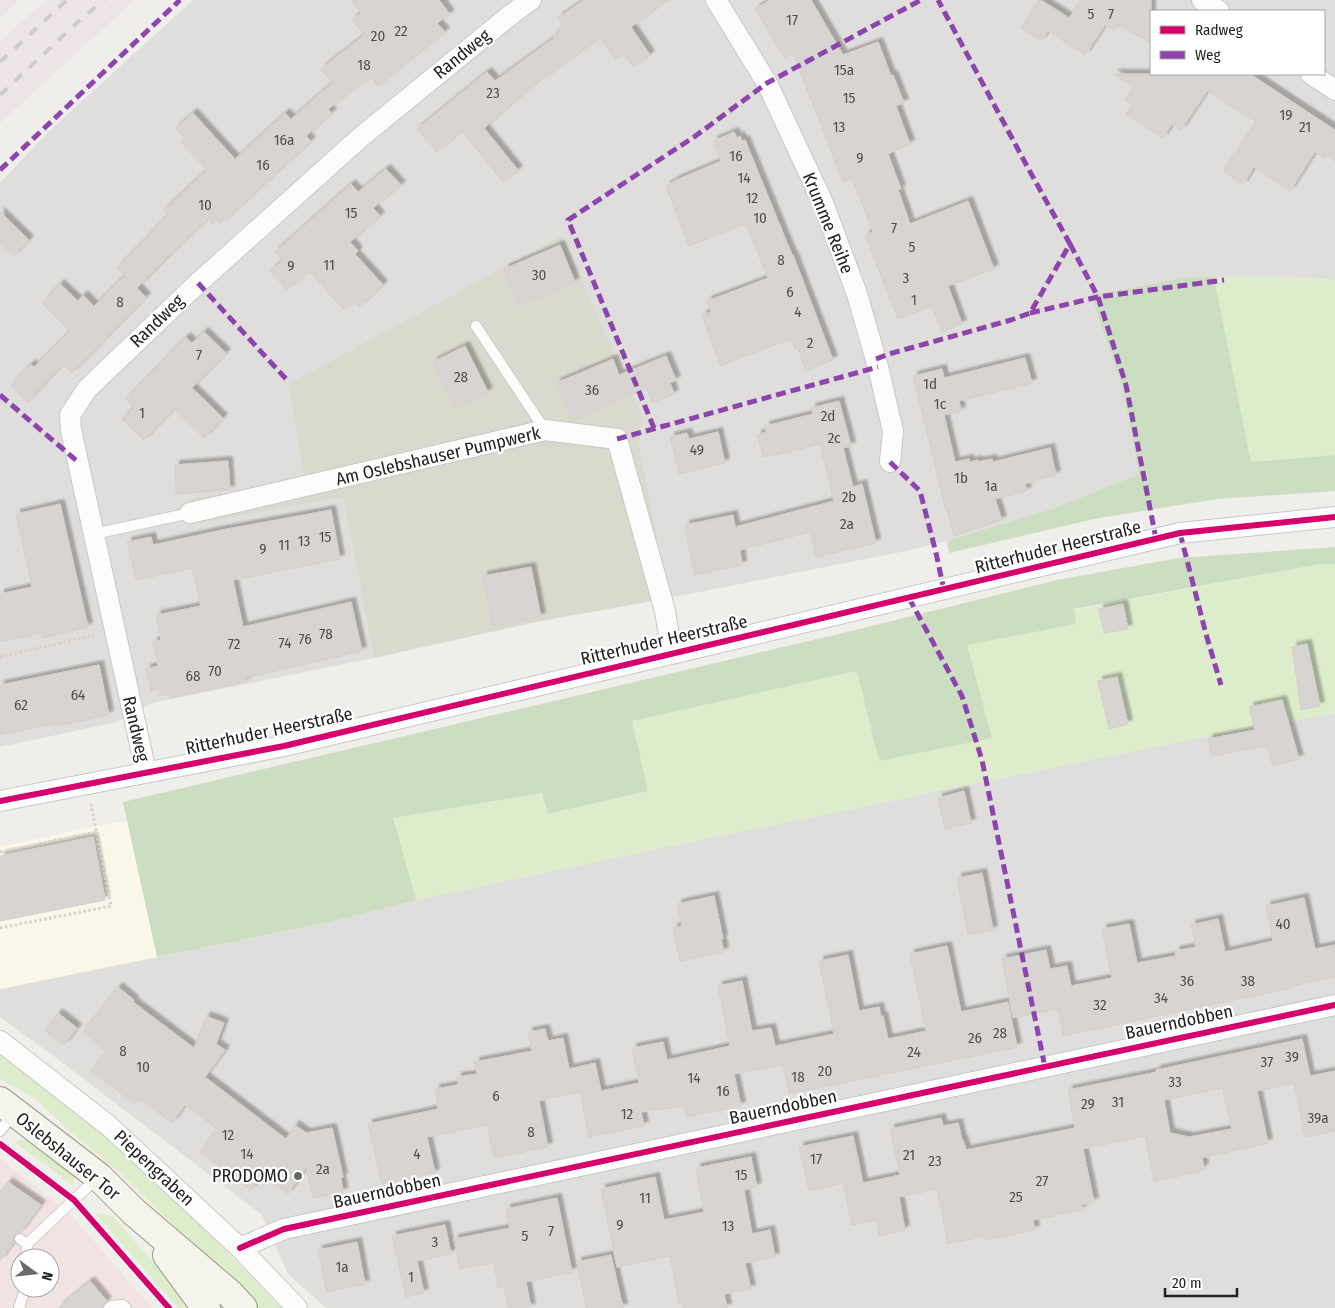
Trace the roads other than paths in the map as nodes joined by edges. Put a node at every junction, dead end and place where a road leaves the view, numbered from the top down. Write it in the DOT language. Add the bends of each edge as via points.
graph roads {
  1 [pos="531,0"];
  2 [pos="716,0"];
  3 [pos="1202,0"];
  4 [pos="1217,10"];
  5 [pos="1312,75"];
  6 [pos="1335,90"];
  7 [pos="476,326"];
  8 [pos="545,430"];
  9 [pos="890,462"];
  10 [pos="190,513"];
  11 [pos="1335,517"];
  12 [pos="94,534"];
  13 [pos="672,654"];
  14 [pos="146,772"];
  15 [pos="0,801"];
  16 [pos="1335,1004"];
  17 [pos="0,1041"];
  18 [pos="5,1115"];
  19 [pos="99,1177"];
  20 [pos="134,1212"];
  21 [pos="24,1248"];
  22 [pos="240,1248"];
  23 [pos="108,1308"];
  24 [pos="126,1308"];
  25 [pos="206,1308"];
  26 [pos="243,1308"];
  27 [pos="297,1308"];
  1 -- 12 [label="street, Randweg" via="362,136 198,283 87,389 70,415"];
  2 -- 9 [label="street, Krumme Reihe" via="767,83 823,203 857,294 878,367 893,431"];
  3 -- 4 [label="street"];
  5 -- 6 [label="street"];
  7 -- 8 [label="lane"];
  8 -- 10 [label="street, Am Oslebshauser Pumpwerk"];
  8 -- 13 [label="street, Am Oslebshauser Pumpwerk" via="617,438 665,611"];
  10 -- 12 [label="lane"];
  11 -- 13 [label="street, Ritterhuder Heerstraße" via="1180,533"];
  12 -- 14 [label="street, Randweg"];
  13 -- 14 [label="street, Ritterhuder Heerstraße" via="284,746"];
  14 -- 15 [label="street, Ritterhuder Heerstraße"];
  16 -- 22 [label="street, Bauerndobben" via="284,1228"];
  17 -- 22 [label="street, Piepengraben" via="109,1126"];
  18 -- 19 [label="main road, Oslebshauser Tor"];
  19 -- 20 [label="main road, Oslebshauser Tor"];
  19 -- 21 [label="lane" via="23,1242"];
  20 -- 25 [label="main road, Oslebshauser Tor"];
  20 -- 26 [label="main road, Oslebshauser Tor"];
  22 -- 27 [label="street, Piepengraben"];
  23 -- 24 [label="lane" via="124,1305"];
}
